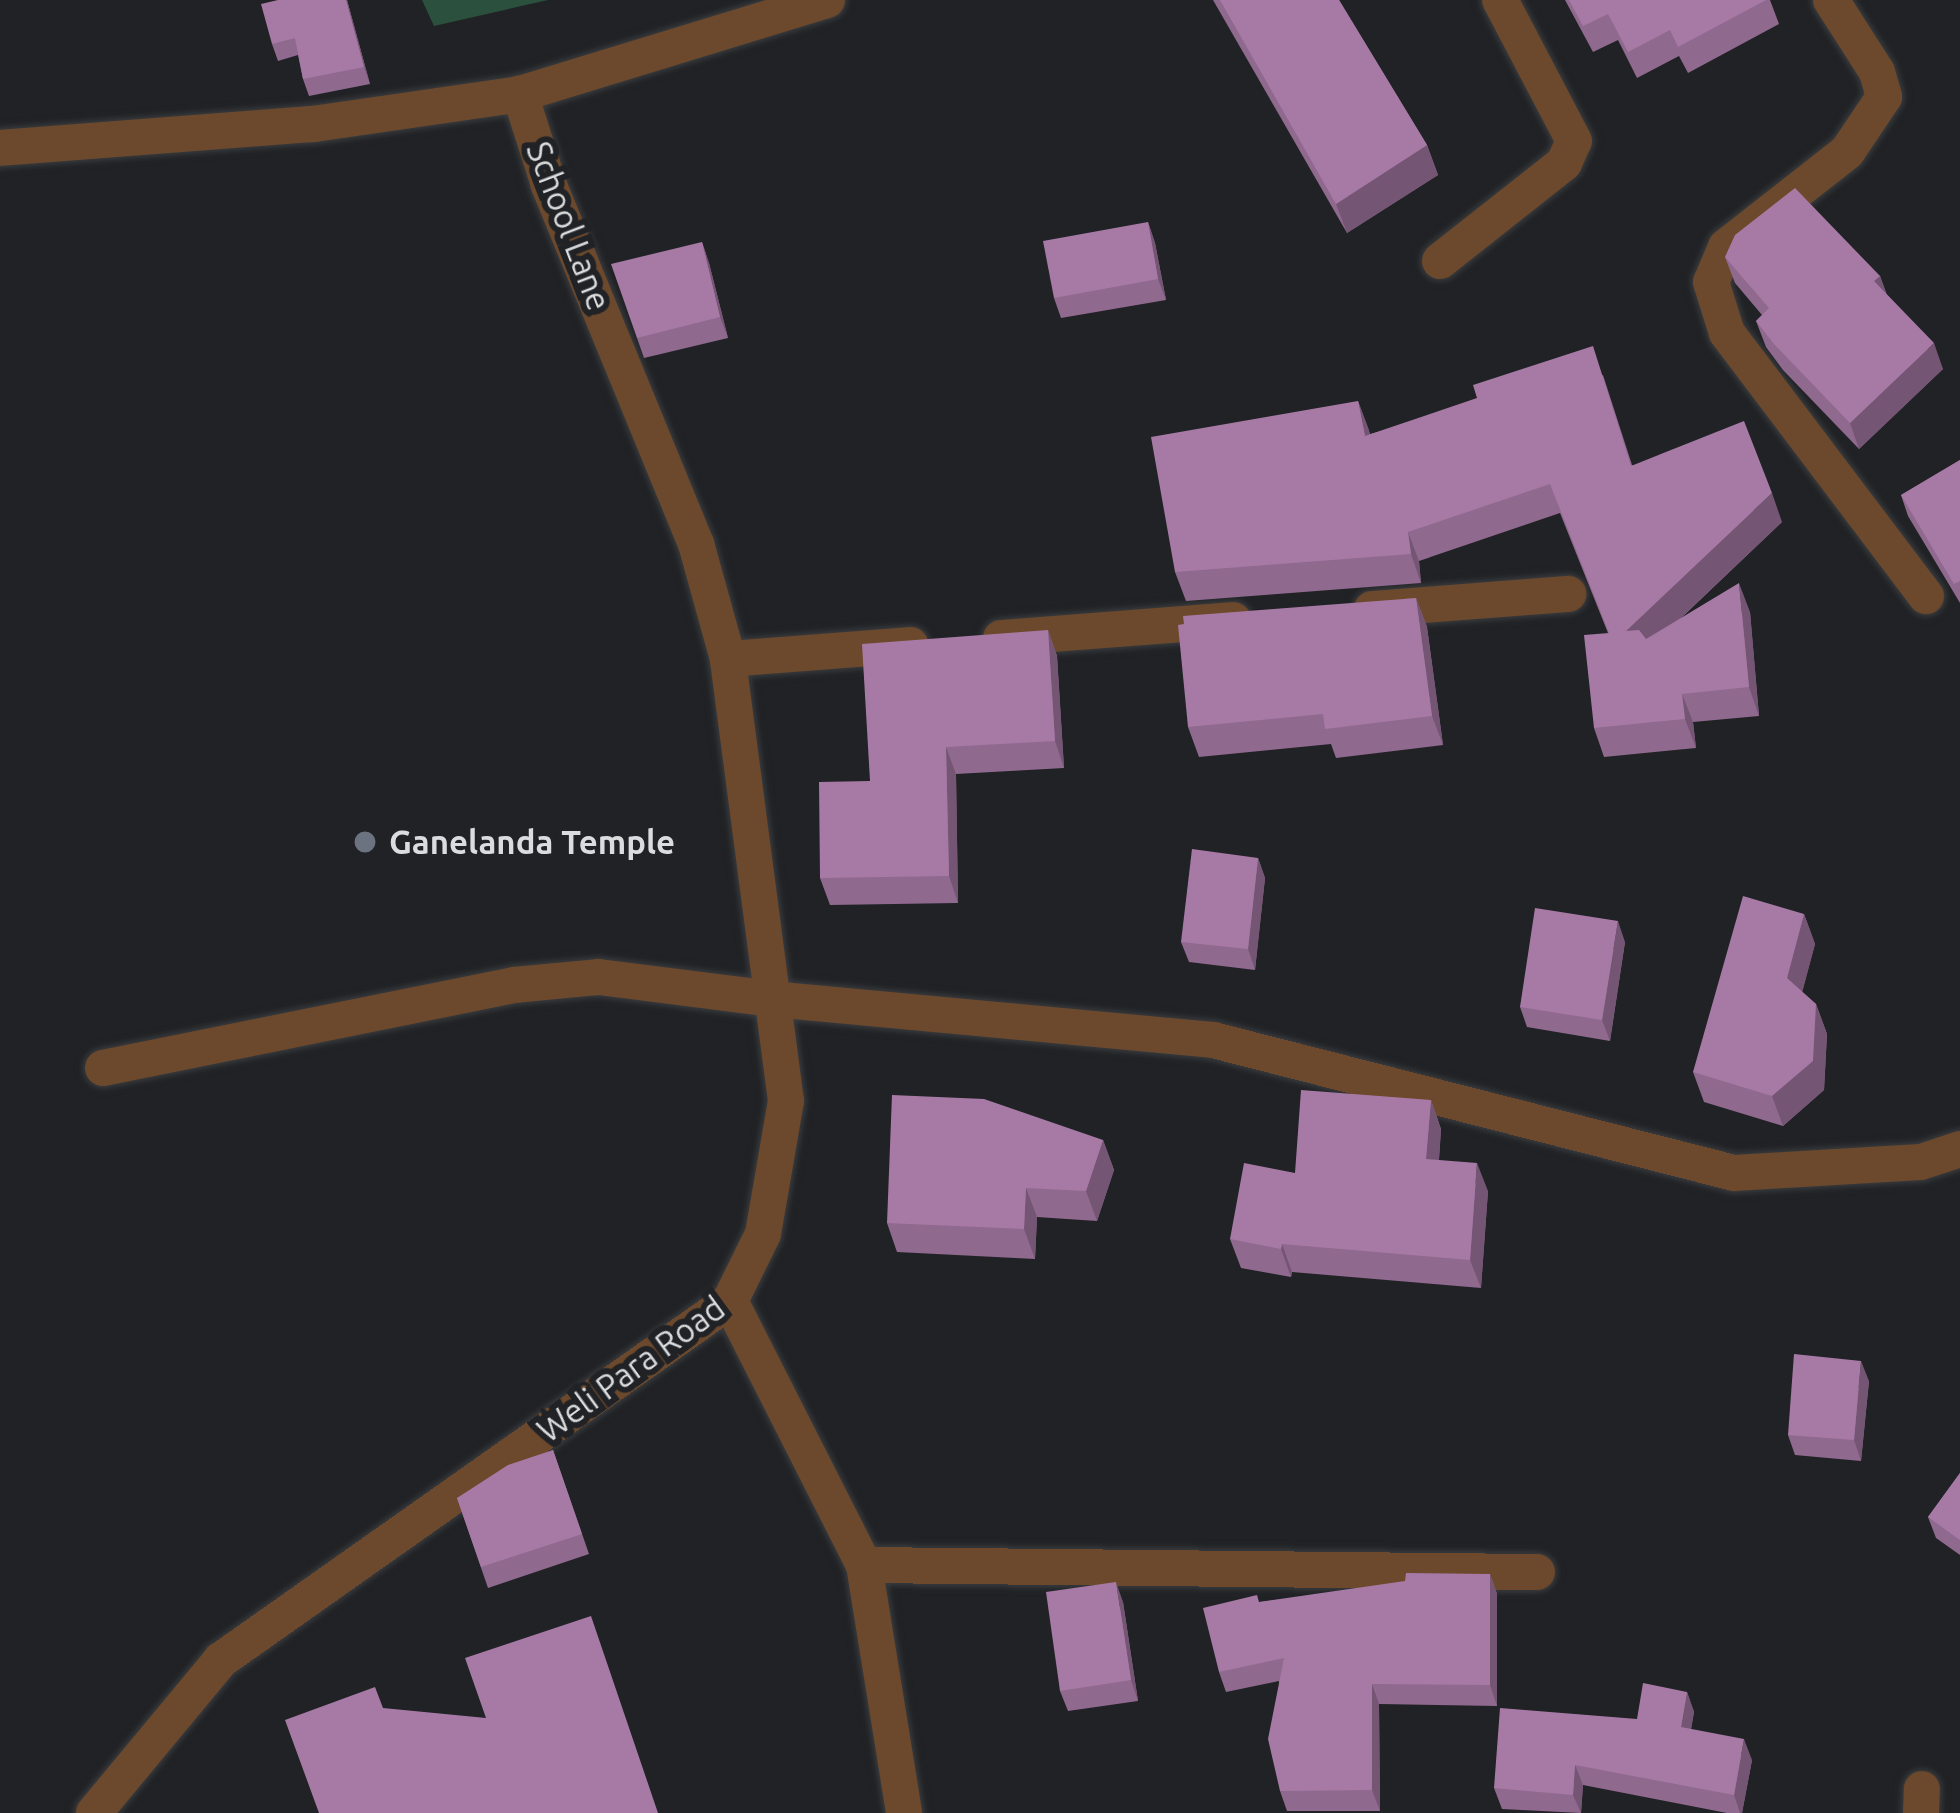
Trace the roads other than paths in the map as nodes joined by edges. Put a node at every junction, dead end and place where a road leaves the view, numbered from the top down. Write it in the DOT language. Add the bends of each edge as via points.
graph roads {
  1 [pos="827,0"];
  2 [pos="1501,0"];
  3 [pos="1831,0"];
  4 [pos="520,94"];
  5 [pos="0,148"];
  6 [pos="1440,261"];
  7 [pos="1568,594"];
  8 [pos="1926,596"];
  9 [pos="1335,612"];
  10 [pos="1265,618"];
  11 [pos="728,659"];
  12 [pos="772,999"];
  13 [pos="103,1068"];
  14 [pos="1960,1149"];
  15 [pos="730,1301"];
  16 [pos="864,1565"];
  17 [pos="1537,1572"];
  18 [pos="94,1813"];
  19 [pos="904,1813"];
  1 -- 4 [label="street"];
  2 -- 6 [label="street" via="1574,141 1564,163"];
  3 -- 8 [label="street" via="1885,97 1847,152 1726,247 1711,282 1727,333"];
  4 -- 5 [label="street" via="314,124"];
  4 -- 11 [label="street, School Lane" via="695,544"];
  7 -- 9 [label="street"];
  10 -- 11 [label="street"];
  11 -- 12 [label="street, Weli Para Road"];
  12 -- 13 [label="street" via="599,977 514,985"];
  12 -- 14 [label="street" via="1213,1040 1734,1173 1921,1162"];
  12 -- 15 [label="street, Weli Para Road" via="786,1101 764,1234"];
  15 -- 16 [label="street"];
  15 -- 18 [label="street, Weli Para Road" via="221,1660"];
  16 -- 17 [label="street"];
  16 -- 19 [label="street"];
}
